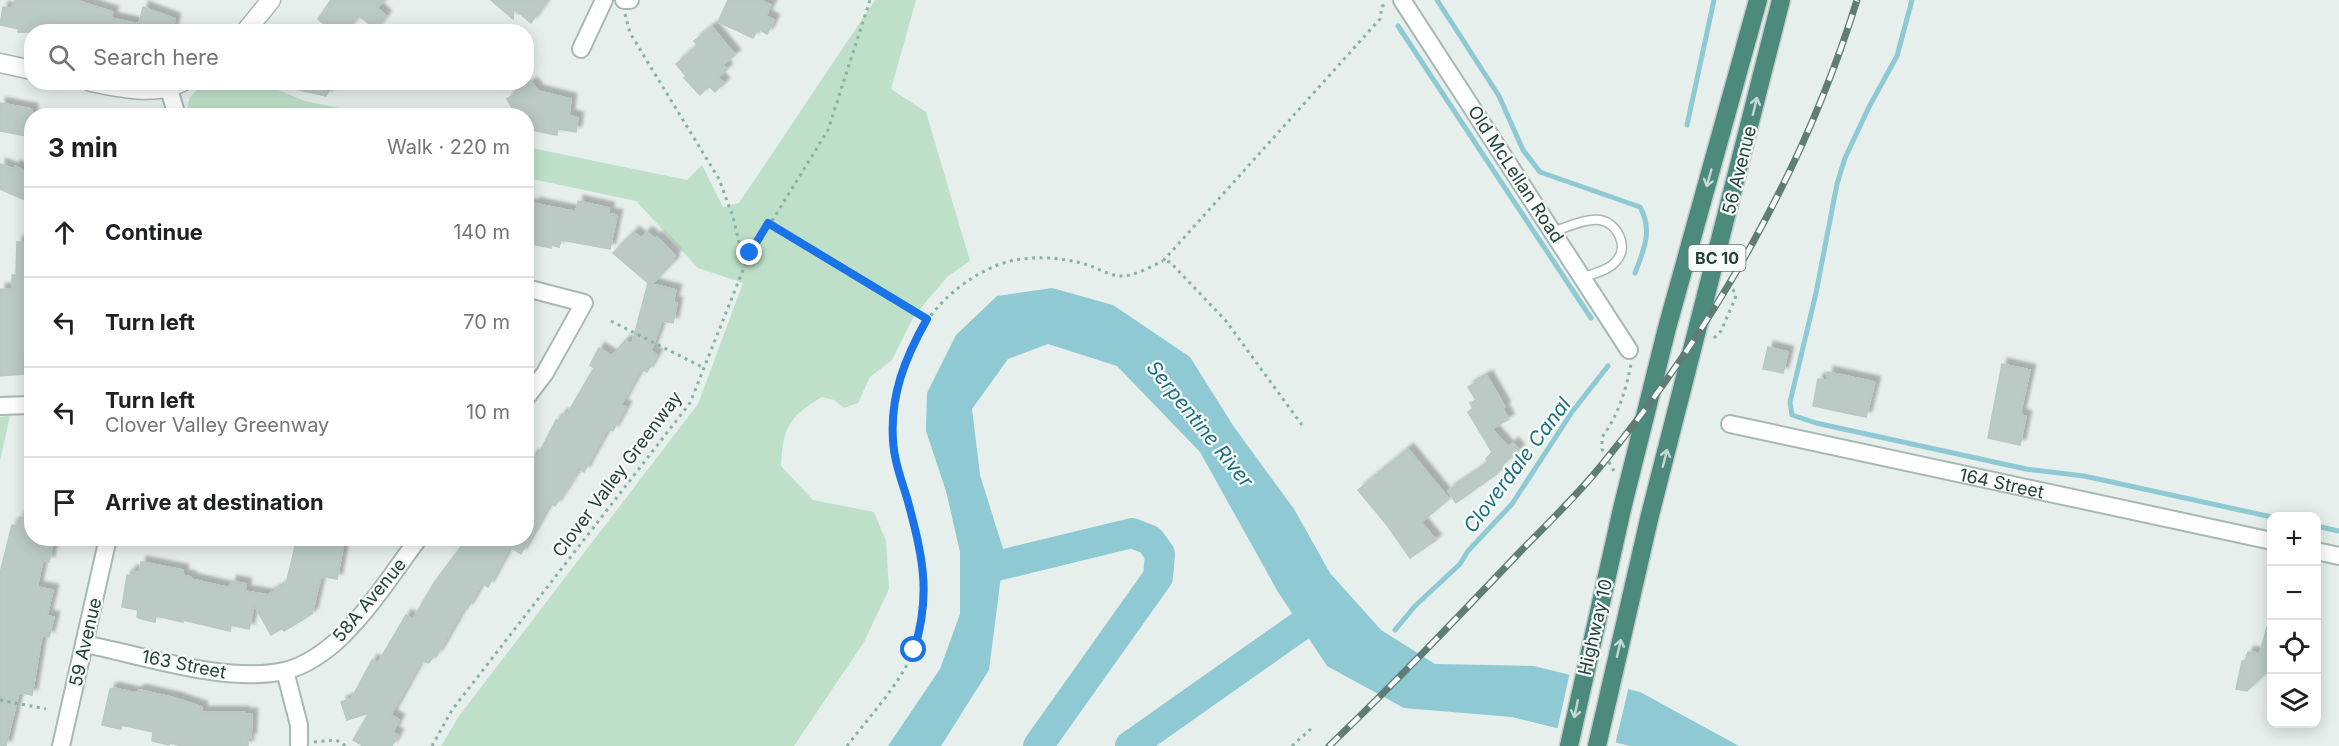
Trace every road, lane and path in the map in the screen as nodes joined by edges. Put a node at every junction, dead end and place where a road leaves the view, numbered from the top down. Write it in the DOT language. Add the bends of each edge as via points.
graph roads {
  1 [pos="271,0"];
  2 [pos="604,0"];
  3 [pos="870,0"];
  4 [pos="1758,0"];
  5 [pos="1781,0"];
  6 [pos="1403,2"];
  7 [pos="626,3"];
  8 [pos="252,24"];
  9 [pos="580,49"];
  10 [pos="0,63"];
  11 [pos="24,68"];
  12 [pos="176,90"];
  13 [pos="177,108"];
  14 [pos="768,223"];
  15 [pos="1554,231"];
  16 [pos="1163,261"];
  17 [pos="745,264"];
  18 [pos="1584,277"];
  19 [pos="534,290"];
  20 [pos="927,319"];
  21 [pos="611,321"];
  22 [pos="1631,356"];
  23 [pos="704,368"];
  24 [pos="534,388"];
  25 [pos="24,405"];
  26 [pos="0,406"];
  27 [pos="1730,424"];
  28 [pos="1302,425"];
  29 [pos="1623,504"];
  30 [pos="1650,515"];
  31 [pos="2267,540"];
  32 [pos="106,546"];
  33 [pos="413,546"];
  34 [pos="2321,552"];
  35 [pos="2339,556"];
  36 [pos="84,644"];
  37 [pos="285,671"];
  38 [pos="0,700"];
  39 [pos="46,709"];
  40 [pos="1313,727"];
  41 [pos="326,739"];
  42 [pos="299,744"];
  43 [pos="61,746"];
  44 [pos="346,746"];
  45 [pos="432,746"];
  46 [pos="847,746"];
  47 [pos="1292,746"];
  48 [pos="1569,746"];
  49 [pos="1597,746"];
  1 -- 8 [label="street"];
  2 -- 9 [label="street"];
  3 -- 14 [label="path, Clover Valley Greenway" via="828,130"];
  4 -- 29 [label="highway, 56 Avenue / BC 10, one-way" via="1667,328"];
  30 -- 5 [label="highway, 56 Avenue / BC 10, one-way"];
  6 -- 15 [label="street, Old McLellan Road"];
  6 -- 16 [label="path" via="1382,6 1380,19"];
  7 -- 17 [label="path" via="630,33 719,179"];
  10 -- 11 [label="street"];
  12 -- 13 [label="street"];
  14 -- 17 [label="path, Clover Valley Greenway"];
  14 -- 20 [label="path"];
  15 -- 18 [label="street, Old McLellan Road"];
  15 -- 18 [label="lane" via="1593,220 1610,223 1617,230 1622,250 1618,260"];
  16 -- 20 [label="path" via="1121,276 1041,257 994,266 958,288"];
  16 -- 28 [label="path" via="1170,262 1226,321"];
  17 -- 23 [label="path, Clover Valley Greenway"];
  18 -- 22 [label="street, Old McLellan Road"];
  19 -- 24 [label="street" via="584,303"];
  20 -- 46 [label="path" via="901,369 893,416 898,468 923,566 923,621 914,650 899,675"];
  21 -- 23 [label="path"];
  22 -- 29 [label="path" via="1626,390 1602,436 1604,454 1616,474"];
  23 -- 45 [label="path, Clover Valley Greenway" via="685,410 452,710"];
  25 -- 26 [label="street"];
  27 -- 31 [label="street, 164 Street"];
  29 -- 48 [label="highway, Highway 10 / BC 10, one-way"];
  49 -- 30 [label="highway, Highway 10 / BC 10, one-way"];
  32 -- 36 [label="street, 59 Avenue"];
  33 -- 37 [label="street, 58A Avenue" via="343,636 324,652"];
  34 -- 35 [label="street"];
  36 -- 37 [label="street, 163 Street" via="212,671 243,675"];
  36 -- 43 [label="street, 59 Avenue"];
  37 -- 42 [label="street" via="297,716"];
  38 -- 39 [label="path"];
  40 -- 47 [label="path"];
  41 -- 44 [label="path"];
}
